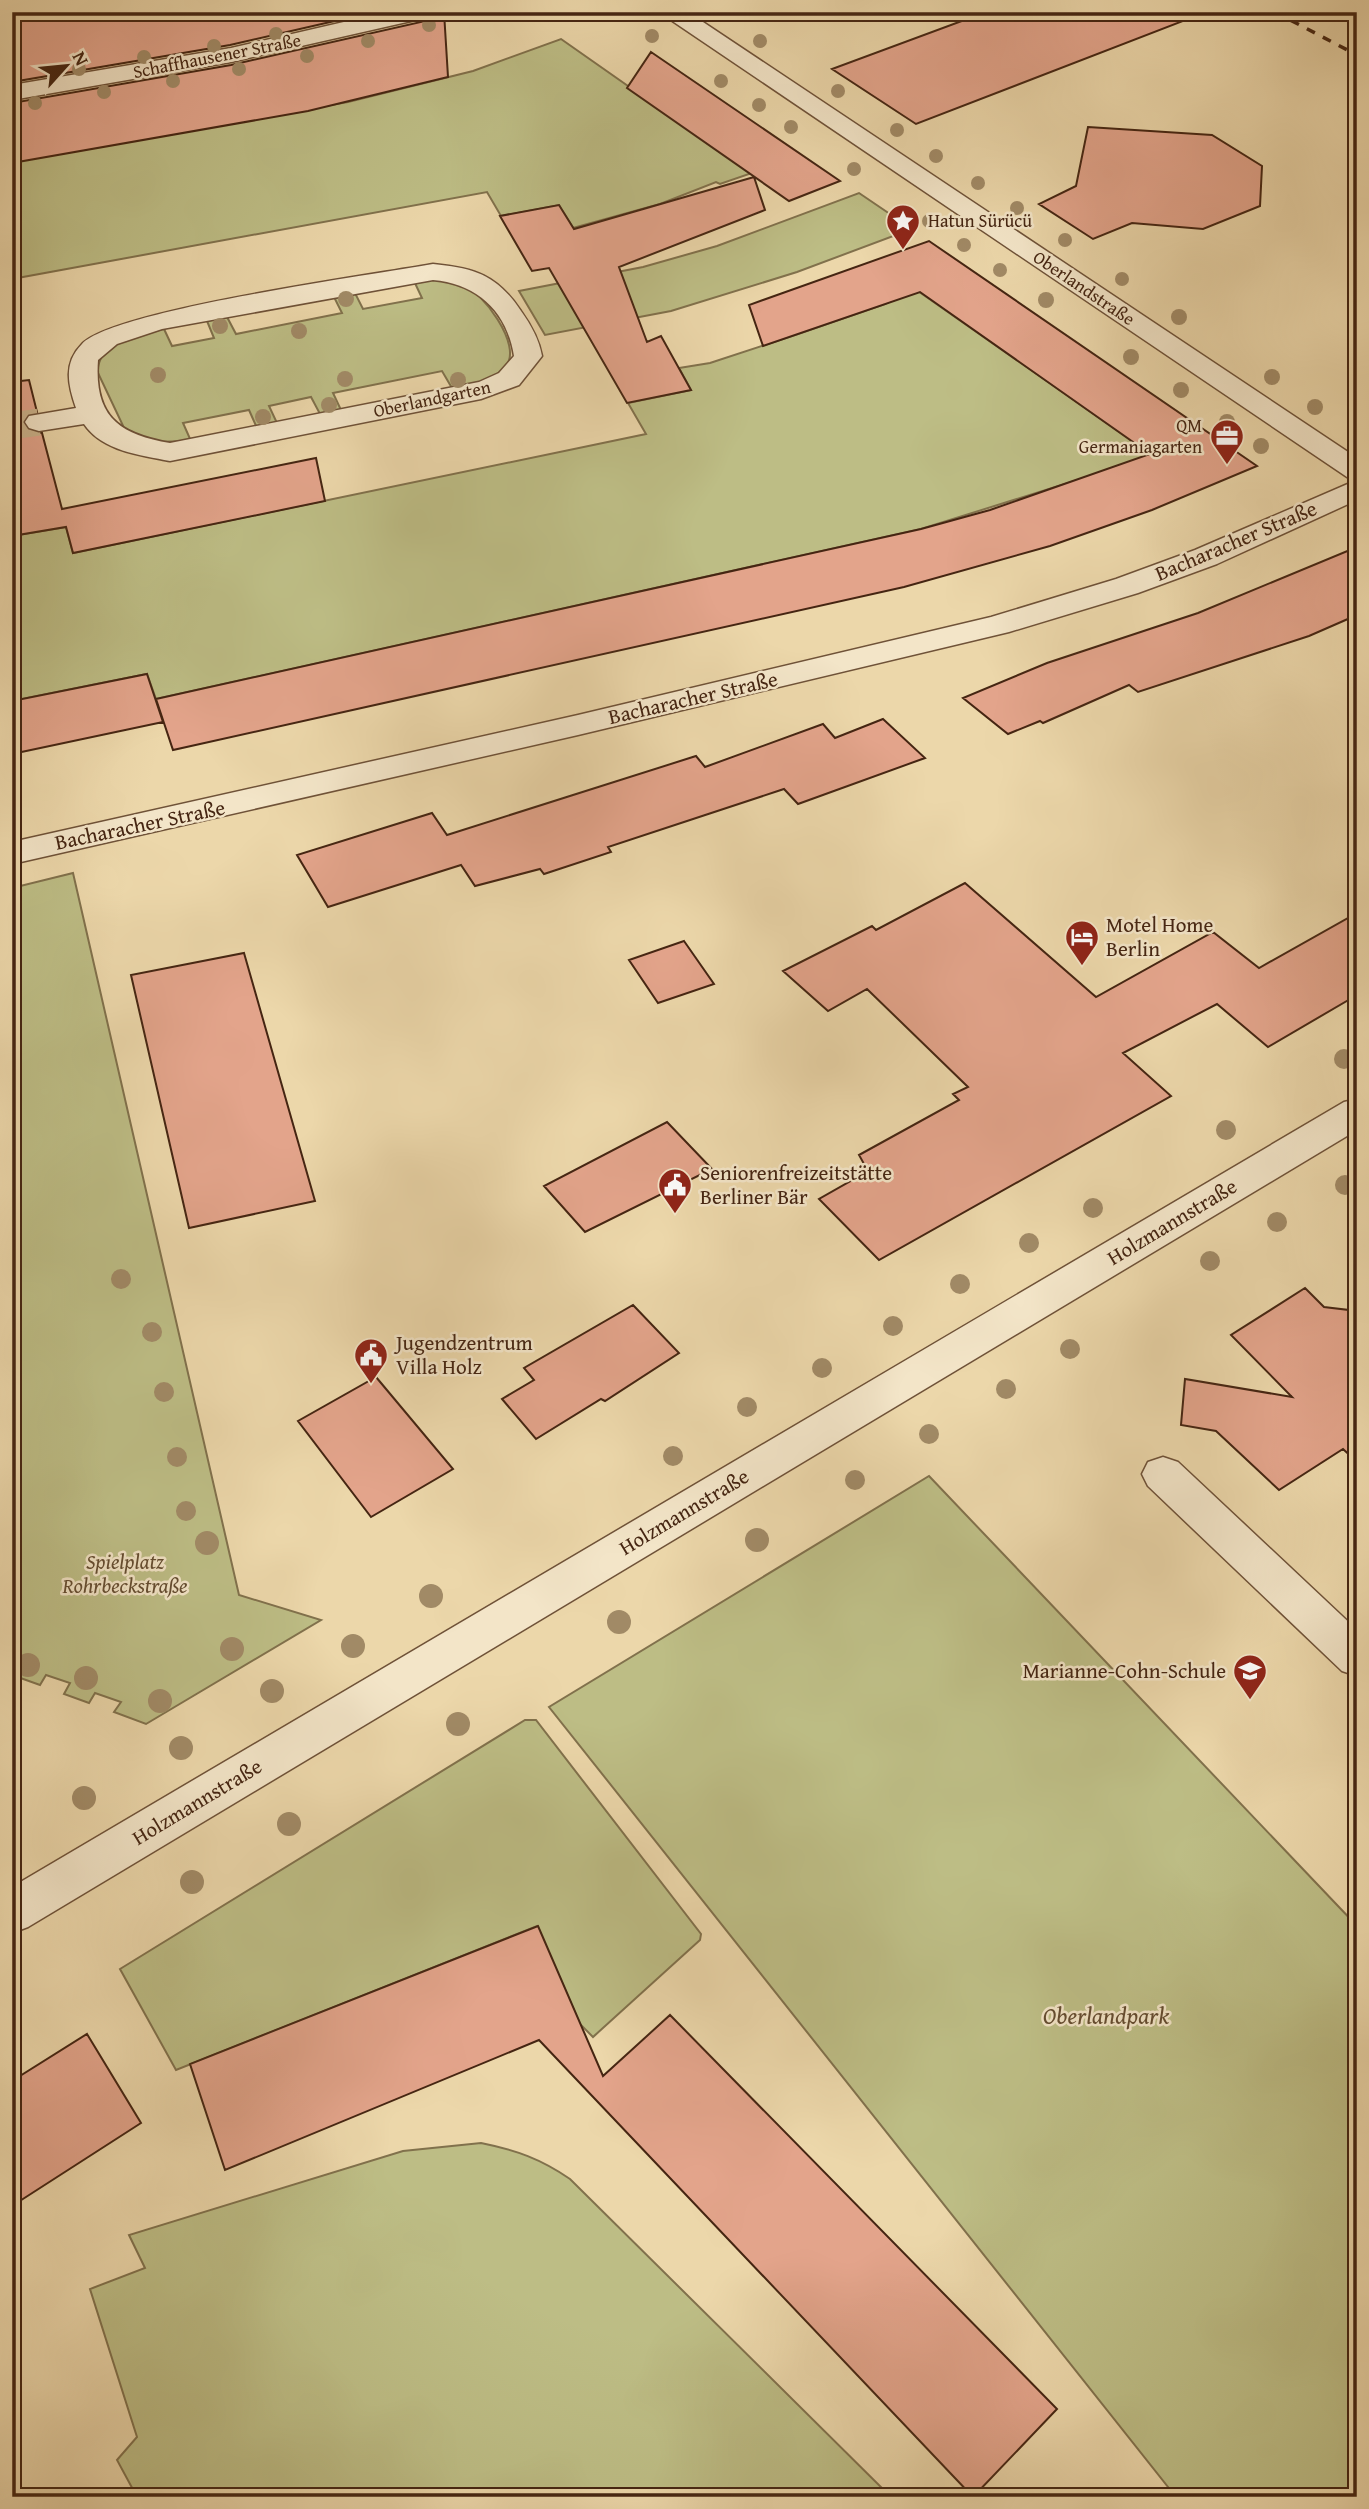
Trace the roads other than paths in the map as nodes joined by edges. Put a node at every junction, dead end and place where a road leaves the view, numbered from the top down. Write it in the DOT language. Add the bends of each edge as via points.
graph roads {
  1 [pos="420,12"];
  2 [pos="671,12"];
  3 [pos="12,93"];
  4 [pos="89,405"];
  5 [pos="37,413"];
  6 [pos="1357,471"];
  7 [pos="1357,489"];
  8 [pos="12,853"];
  9 [pos="1357,1112"];
  10 [pos="1163,1474"];
  11 [pos="1357,1658"];
  12 [pos="15,1904"];
  1 -- 3 [label="street, Schaffhausener Straße" via="231,55"];
  2 -- 6 [label="street, Oberlandstraße"];
  4 -- 4 [label="street, Oberlandgarten" via="99,425 131,446 191,450 495,387 523,366 527,343 501,299 486,284 451,273 410,274 132,328 107,338 84,360 82,384"];
  4 -- 5 [label="street"];
  7 -- 8 [label="street, Bacharacher Straße" via="1206,557 998,625"];
  9 -- 12 [label="street, Holzmannstraße"];
  10 -- 11 [label="street"];
}
